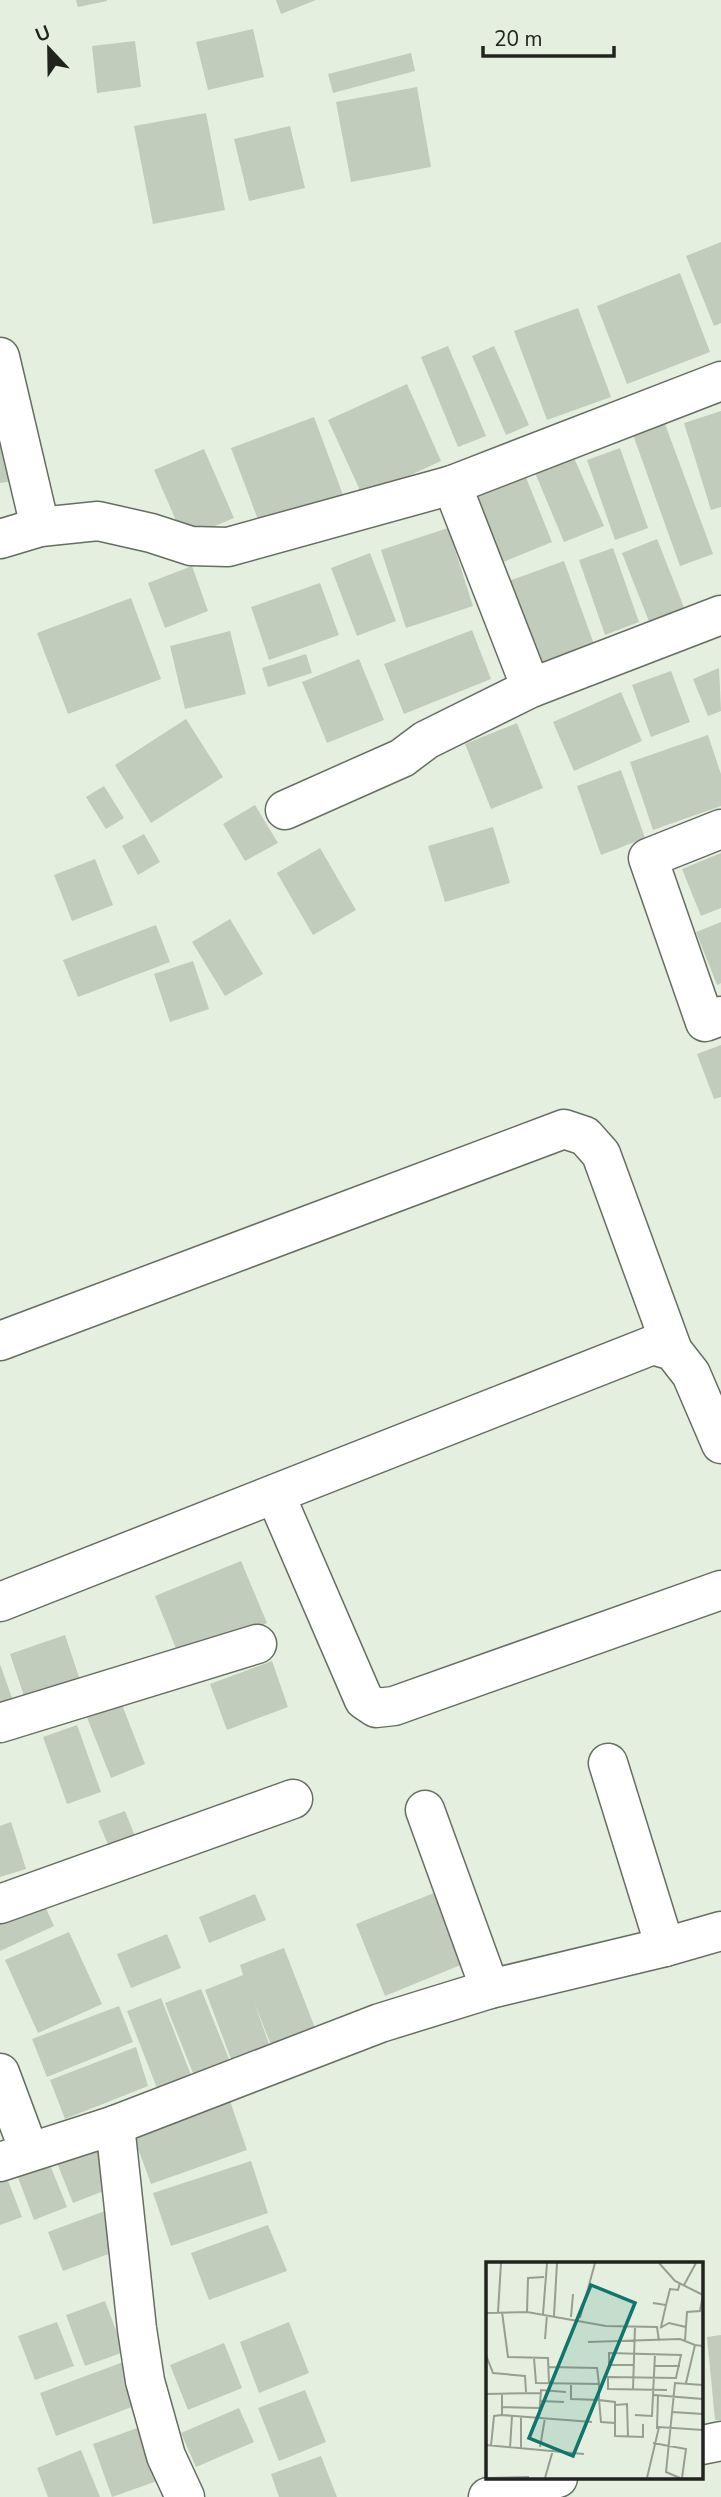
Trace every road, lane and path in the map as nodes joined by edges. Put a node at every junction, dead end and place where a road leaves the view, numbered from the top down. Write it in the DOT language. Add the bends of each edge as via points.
graph roads {
  1 [pos="0,357"];
  2 [pos="721,381"];
  3 [pos="453,485"];
  4 [pos="40,527"];
  5 [pos="0,539"];
  6 [pos="721,615"];
  7 [pos="531,688"];
  8 [pos="285,810"];
  9 [pos="721,829"];
  10 [pos="713,1019"];
  11 [pos="0,1340"];
  12 [pos="673,1351"];
  13 [pos="721,1444"];
  14 [pos="275,1494"];
  15 [pos="721,1590"];
  16 [pos="0,1602"];
  17 [pos="257,1644"];
  18 [pos="0,1723"];
  19 [pos="608,1763"];
  20 [pos="293,1799"];
  21 [pos="425,1810"];
  22 [pos="0,1904"];
  23 [pos="721,1931"];
  24 [pos="665,1947"];
  25 [pos="490,1989"];
  26 [pos="0,2073"];
  27 [pos="116,2125"];
  28 [pos="15,2157"];
  29 [pos="551,2480"];
  30 [pos="185,2497"];
  31 [pos="488,2497"];
  1 -- 4 [label="street"];
  2 -- 3 [label="street"];
  3 -- 4 [label="street" via="228,547 191,546 98,521"];
  3 -- 7 [label="street"];
  4 -- 5 [label="street"];
  6 -- 7 [label="street"];
  7 -- 8 [label="street" via="426,740 402,758"];
  9 -- 10 [label="street" via="648,858"];
  11 -- 12 [label="street" via="564,1129 585,1136 601,1154"];
  12 -- 13 [label="street" via="691,1374"];
  12 -- 14 [label="street" via="653,1345"];
  14 -- 15 [label="street" via="364,1700 376,1708 394,1706"];
  14 -- 16 [label="street"];
  17 -- 18 [label="street"];
  19 -- 24 [label="street"];
  20 -- 22 [label="street"];
  21 -- 25 [label="street"];
  23 -- 24 [label="street"];
  24 -- 25 [label="street"];
  25 -- 27 [label="street" via="380,2023"];
  26 -- 28 [label="street"];
  27 -- 28 [label="street"];
  27 -- 30 [label="street" via="145,2381 166,2456"];
  29 -- 31 [label="street"];
}
